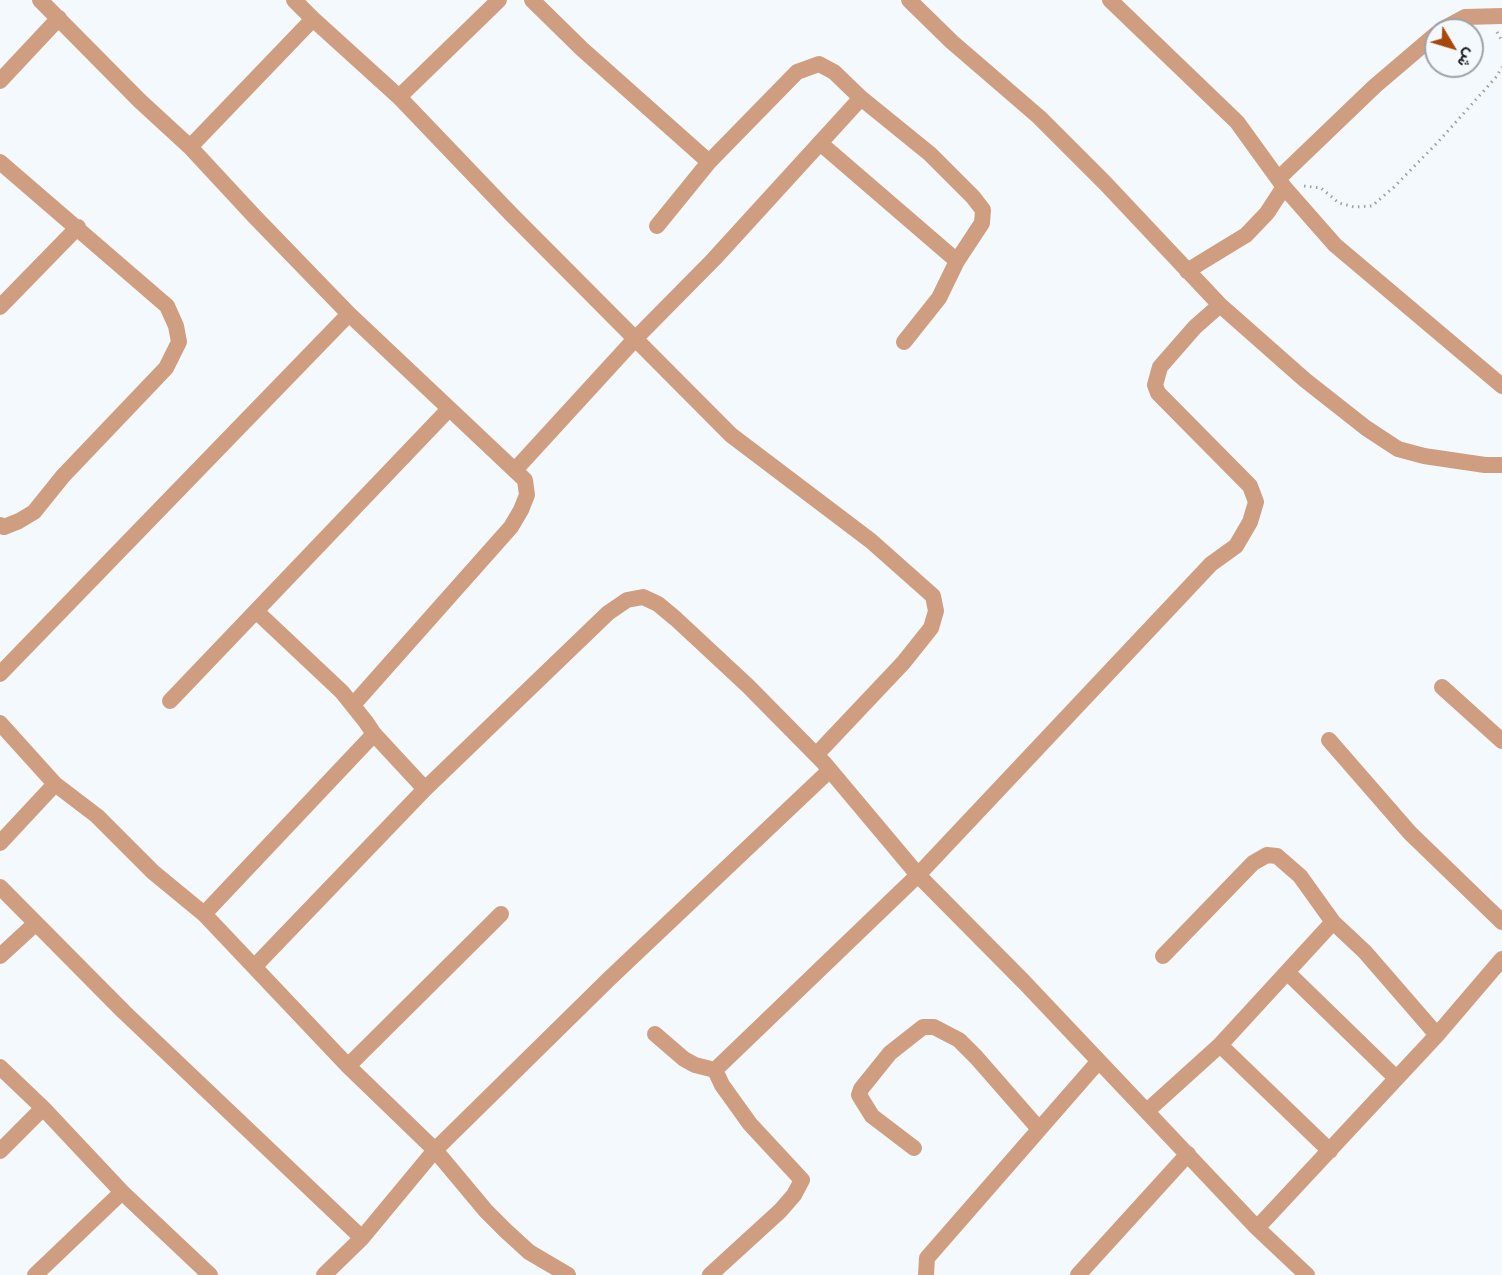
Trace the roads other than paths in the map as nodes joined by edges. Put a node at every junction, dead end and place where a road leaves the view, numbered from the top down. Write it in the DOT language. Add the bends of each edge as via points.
graph roads {
  1 [pos="40,0"];
  2 [pos="294,0"];
  3 [pos="499,0"];
  4 [pos="532,0"];
  5 [pos="909,0"];
  6 [pos="1110,0"];
  7 [pos="1502,16"];
  8 [pos="60,18"];
  9 [pos="1463,18"];
  10 [pos="313,19"];
  11 [pos="1424,44"];
  12 [pos="0,81"];
  13 [pos="399,97"];
  14 [pos="861,98"];
  15 [pos="820,143"];
  16 [pos="190,147"];
  17 [pos="0,162"];
  18 [pos="709,162"];
  19 [pos="1281,183"];
  20 [pos="657,226"];
  21 [pos="78,227"];
  22 [pos="957,261"];
  23 [pos="1187,271"];
  24 [pos="1220,305"];
  25 [pos="0,308"];
  26 [pos="349,314"];
  27 [pos="635,339"];
  28 [pos="904,342"];
  29 [pos="1502,386"];
  30 [pos="449,409"];
  31 [pos="1502,465"];
  32 [pos="515,470"];
  33 [pos="0,525"];
  34 [pos="256,611"];
  35 [pos="0,674"];
  36 [pos="1442,687"];
  37 [pos="170,701"];
  38 [pos="353,705"];
  39 [pos="0,723"];
  40 [pos="374,734"];
  41 [pos="1329,740"];
  42 [pos="1502,741"];
  43 [pos="816,755"];
  44 [pos="831,770"];
  45 [pos="55,784"];
  46 [pos="424,789"];
  47 [pos="0,843"];
  48 [pos="918,875"];
  49 [pos="0,887"];
  50 [pos="204,914"];
  51 [pos="501,914"];
  52 [pos="1333,922"];
  53 [pos="1502,922"];
  54 [pos="35,924"];
  55 [pos="0,956"];
  56 [pos="1163,956"];
  57 [pos="1502,958"];
  58 [pos="255,966"];
  59 [pos="1288,973"];
  60 [pos="655,1034"];
  61 [pos="1437,1035"];
  62 [pos="1220,1045"];
  63 [pos="1098,1062"];
  64 [pos="348,1066"];
  65 [pos="0,1067"];
  66 [pos="715,1070"];
  67 [pos="1395,1077"];
  68 [pos="43,1108"];
  69 [pos="1147,1111"];
  70 [pos="1039,1130"];
  71 [pos="914,1148"];
  72 [pos="435,1150"];
  73 [pos="1330,1150"];
  74 [pos="0,1151"];
  75 [pos="1188,1154"];
  76 [pos="122,1191"];
  77 [pos="1257,1228"];
  78 [pos="362,1238"];
  79 [pos="35,1275"];
  80 [pos="210,1275"];
  81 [pos="324,1275"];
  82 [pos="568,1275"];
  83 [pos="710,1275"];
  84 [pos="926,1275"];
  85 [pos="1078,1275"];
  86 [pos="1307,1275"];
  1 -- 8 [label="street"];
  2 -- 10 [label="street"];
  3 -- 13 [label="street"];
  4 -- 18 [label="street"];
  5 -- 23 [label="street" via="1039,117"];
  6 -- 19 [label="street" via="1237,122"];
  7 -- 9 [label="street"];
  8 -- 12 [label="street"];
  8 -- 16 [label="street"];
  10 -- 13 [label="street"];
  10 -- 16 [label="street"];
  11 -- 19 [label="street" via="1375,86"];
  13 -- 27 [label="street"];
  14 -- 15 [label="street"];
  14 -- 18 [label="street" via="834,72 819,64 797,72"];
  14 -- 22 [label="street" via="930,154 983,210 982,223"];
  15 -- 22 [label="street"];
  15 -- 27 [label="street"];
  16 -- 26 [label="street"];
  17 -- 21 [label="street"];
  18 -- 20 [label="street"];
  19 -- 23 [label="street" via="1267,213 1246,234"];
  19 -- 29 [label="street" via="1335,245"];
  21 -- 25 [label="street"];
  21 -- 33 [label="street" via="167,306 179,342 166,368 34,512 4,527"];
  22 -- 28 [label="street" via="939,298"];
  23 -- 24 [label="street"];
  24 -- 31 [label="street" via="1305,380 1398,449"];
  24 -- 48 [label="street" via="1160,368 1155,385 1158,393 1250,486 1256,502 1250,522 1236,546 1211,564"];
  26 -- 30 [label="street"];
  26 -- 35 [label="street"];
  27 -- 32 [label="street"];
  27 -- 43 [label="street" via="731,435 852,526 933,596 936,611 931,628"];
  30 -- 32 [label="street"];
  30 -- 34 [label="street"];
  32 -- 38 [label="street" via="525,480 527,495 511,527"];
  34 -- 37 [label="street"];
  34 -- 38 [label="street"];
  36 -- 42 [label="street"];
  38 -- 40 [label="street"];
  39 -- 45 [label="street"];
  40 -- 46 [label="street"];
  40 -- 50 [label="street"];
  41 -- 53 [label="street" via="1410,833"];
  43 -- 44 [label="street"];
  43 -- 46 [label="street" via="676,619 643,597 627,600 608,613"];
  44 -- 48 [label="street"];
  44 -- 72 [label="street"];
  45 -- 47 [label="street"];
  45 -- 50 [label="street" via="97,816 153,872"];
  46 -- 58 [label="street"];
  48 -- 63 [label="street"];
  48 -- 66 [label="street"];
  49 -- 54 [label="street"];
  50 -- 58 [label="street"];
  51 -- 64 [label="street"];
  52 -- 56 [label="street" via="1300,876 1277,856 1267,855 1253,862"];
  52 -- 59 [label="street"];
  52 -- 61 [label="street" via="1365,951"];
  54 -- 55 [label="street"];
  54 -- 78 [label="street"];
  57 -- 61 [label="street"];
  58 -- 64 [label="street"];
  59 -- 62 [label="street"];
  59 -- 67 [label="street"];
  60 -- 66 [label="street" via="684,1059"];
  61 -- 67 [label="street"];
  62 -- 69 [label="street"];
  62 -- 73 [label="street"];
  63 -- 69 [label="street"];
  63 -- 70 [label="street"];
  64 -- 72 [label="street"];
  65 -- 68 [label="street"];
  66 -- 83 [label="street" via="750,1124 802,1180 780,1211"];
  67 -- 73 [label="street"];
  68 -- 74 [label="street"];
  68 -- 76 [label="street"];
  69 -- 75 [label="street"];
  70 -- 71 [label="street" via="959,1040 934,1027 923,1028 890,1053 859,1095 872,1116"];
  70 -- 84 [label="street" via="927,1258"];
  72 -- 78 [label="street"];
  72 -- 82 [label="street" via="505,1230 529,1251"];
  73 -- 77 [label="street"];
  75 -- 77 [label="street"];
  75 -- 85 [label="street"];
  76 -- 79 [label="street"];
  76 -- 80 [label="street"];
  77 -- 86 [label="street"];
  78 -- 81 [label="street"];
}
